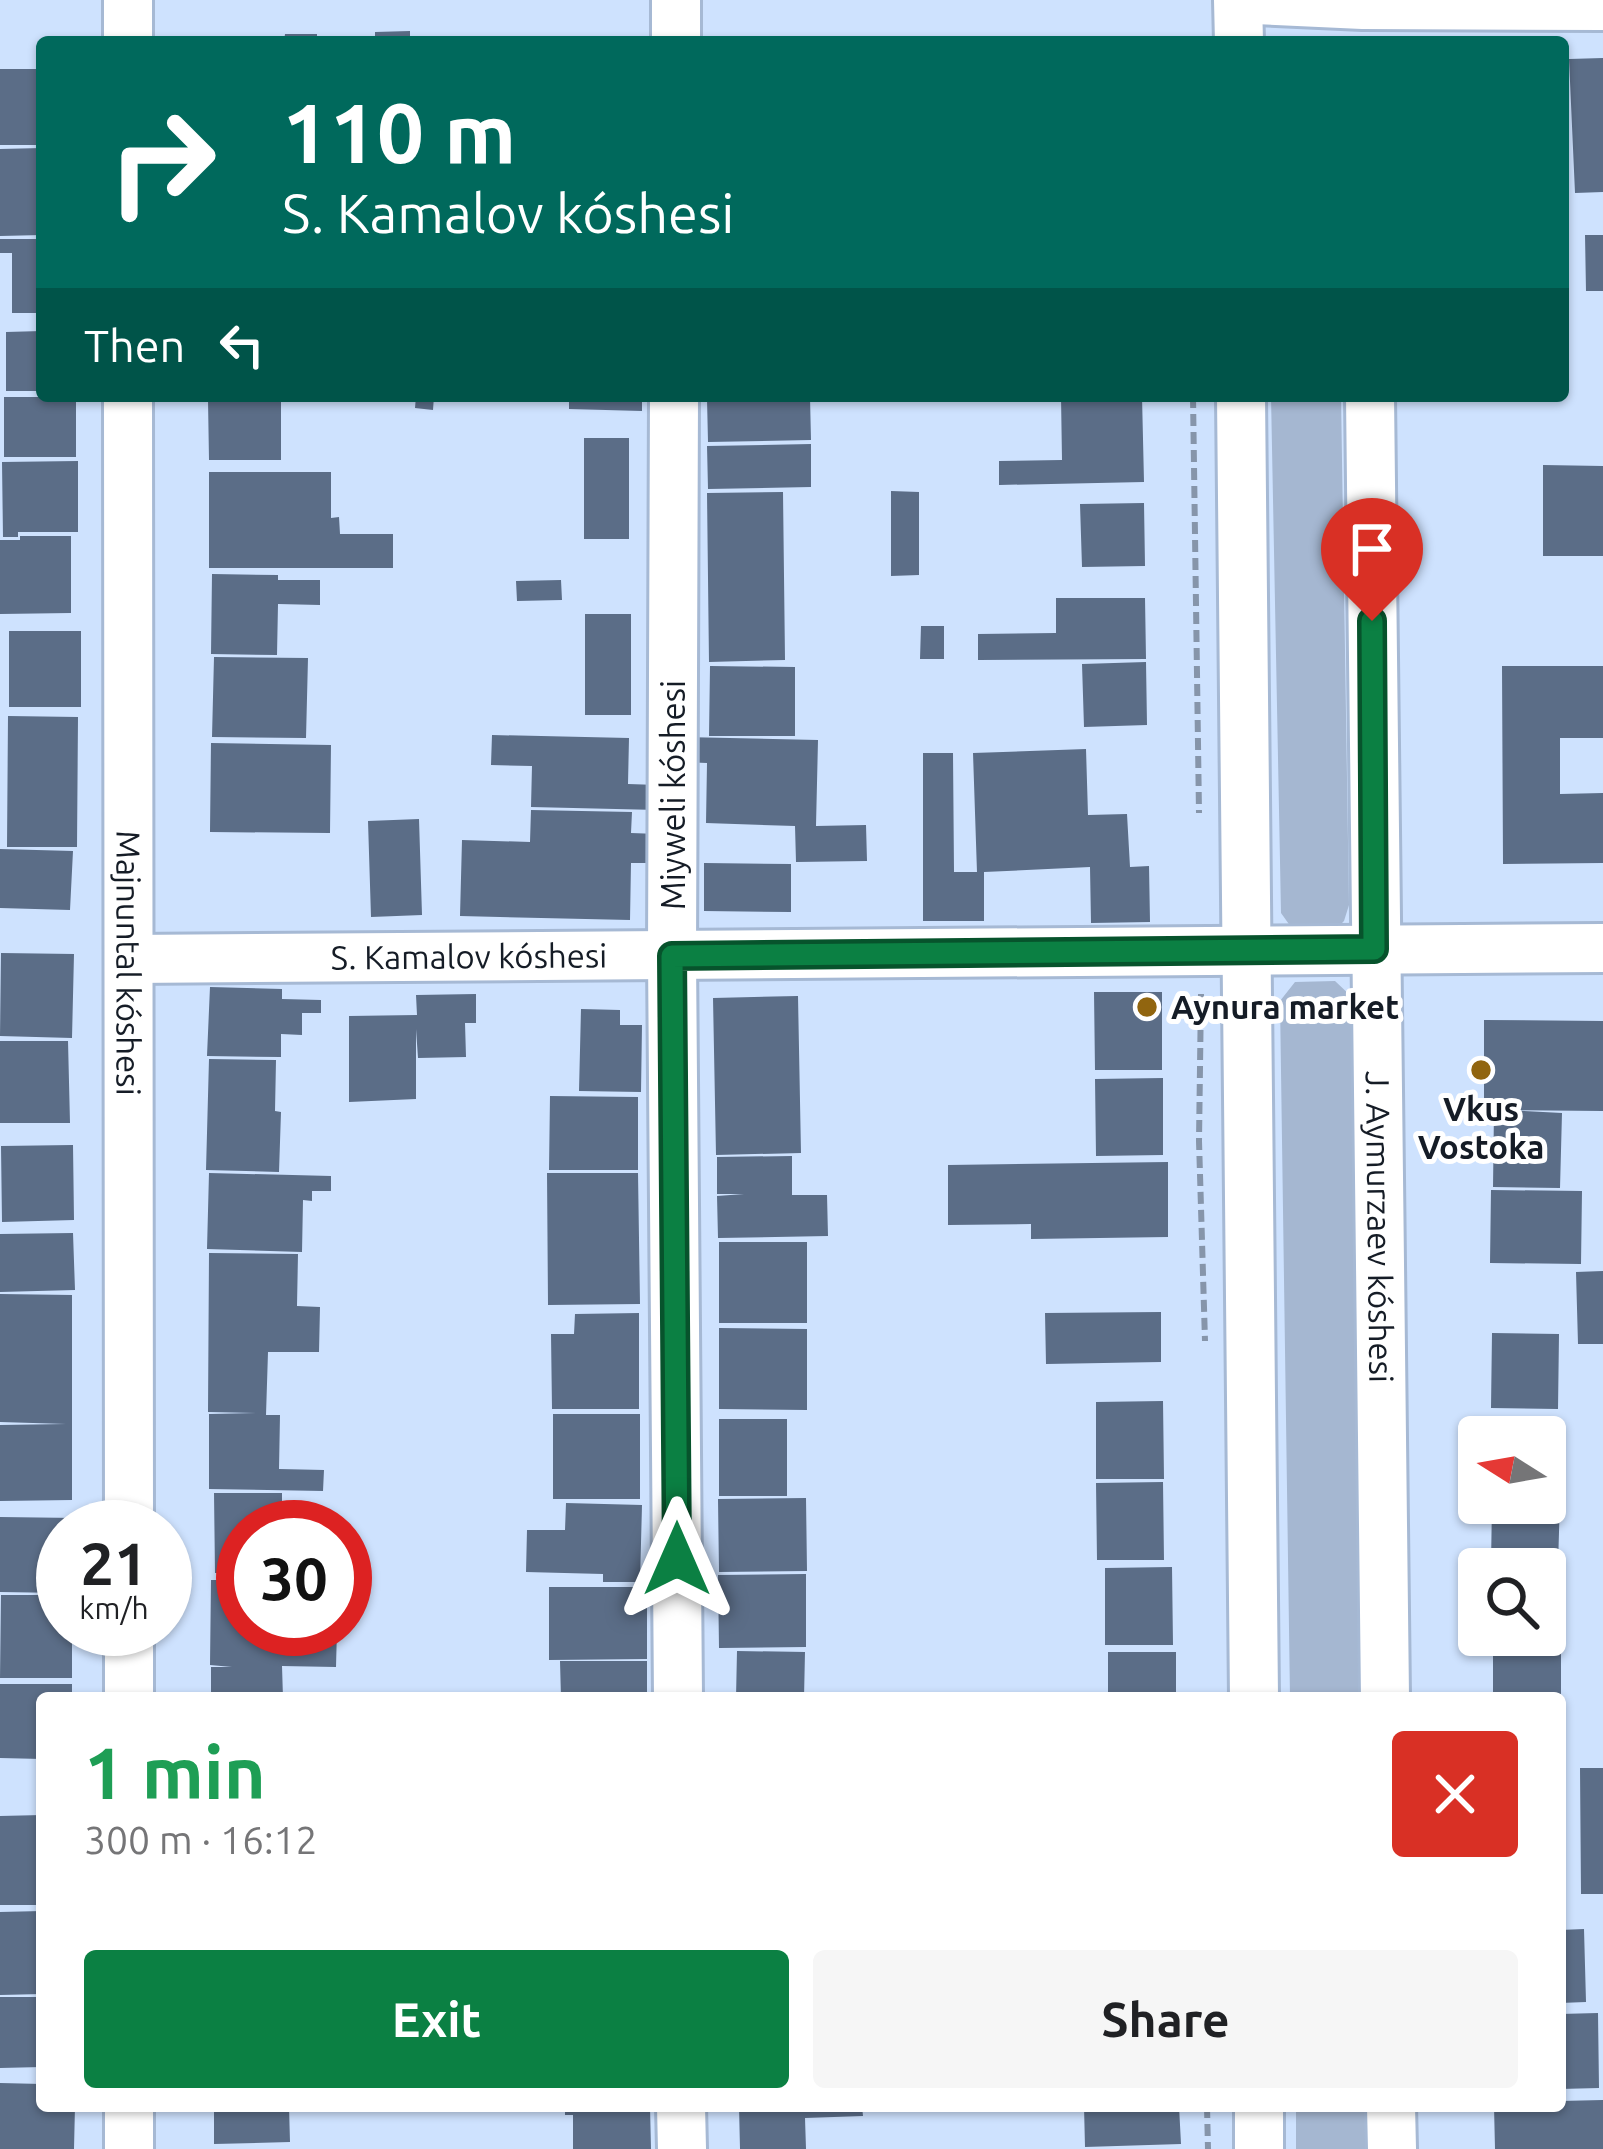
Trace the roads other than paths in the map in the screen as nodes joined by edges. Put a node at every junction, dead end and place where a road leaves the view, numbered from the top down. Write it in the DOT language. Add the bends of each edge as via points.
graph roads {
  1 [pos="128,0"];
  2 [pos="676,0"];
  3 [pos="1238,0"];
  4 [pos="1256,0"];
  5 [pos="1603,5"];
  6 [pos="1363,16"];
  7 [pos="128,36"];
  8 [pos="676,36"];
  9 [pos="1239,36"];
  10 [pos="128,402"];
  11 [pos="674,402"];
  12 [pos="1241,402"];
  13 [pos="1370,402"];
  14 [pos="1603,947"];
  15 [pos="1374,949"];
  16 [pos="1245,952"];
  17 [pos="672,956"];
  18 [pos="130,959"];
  19 [pos="129,1500"];
  20 [pos="129,1656"];
  21 [pos="129,1692"];
  22 [pos="678,1692"];
  23 [pos="1254,1692"];
  24 [pos="1385,1692"];
  25 [pos="129,2112"];
  26 [pos="681,2112"];
  27 [pos="1258,2112"];
  28 [pos="1391,2112"];
  29 [pos="129,2149"];
  30 [pos="682,2149"];
  31 [pos="1259,2149"];
  32 [pos="1392,2149"];
  1 -- 7 [label="street"];
  2 -- 8 [label="street"];
  3 -- 9 [label="street"];
  4 -- 6 [label="street"];
  5 -- 6 [label="street"];
  10 -- 18 [label="street, Majnuntal kóshesi"];
  11 -- 17 [label="street, Miyweli kóshesi"];
  12 -- 16 [label="street"];
  13 -- 15 [label="street, J. Aymurzaev kóshesi"];
  14 -- 15 [label="street, S. Kamalov kóshesi"];
  15 -- 16 [label="street, S. Kamalov kóshesi"];
  15 -- 24 [label="street, J. Aymurzaev kóshesi"];
  16 -- 17 [label="street, S. Kamalov kóshesi"];
  16 -- 23 [label="street"];
  17 -- 18 [label="street, S. Kamalov kóshesi"];
  17 -- 22 [label="street, Miyweli kóshesi"];
  18 -- 19 [label="street, Majnuntal kóshesi"];
  20 -- 21 [label="street"];
  25 -- 29 [label="street"];
  26 -- 30 [label="street"];
  27 -- 31 [label="street"];
  28 -- 32 [label="street"];
}
